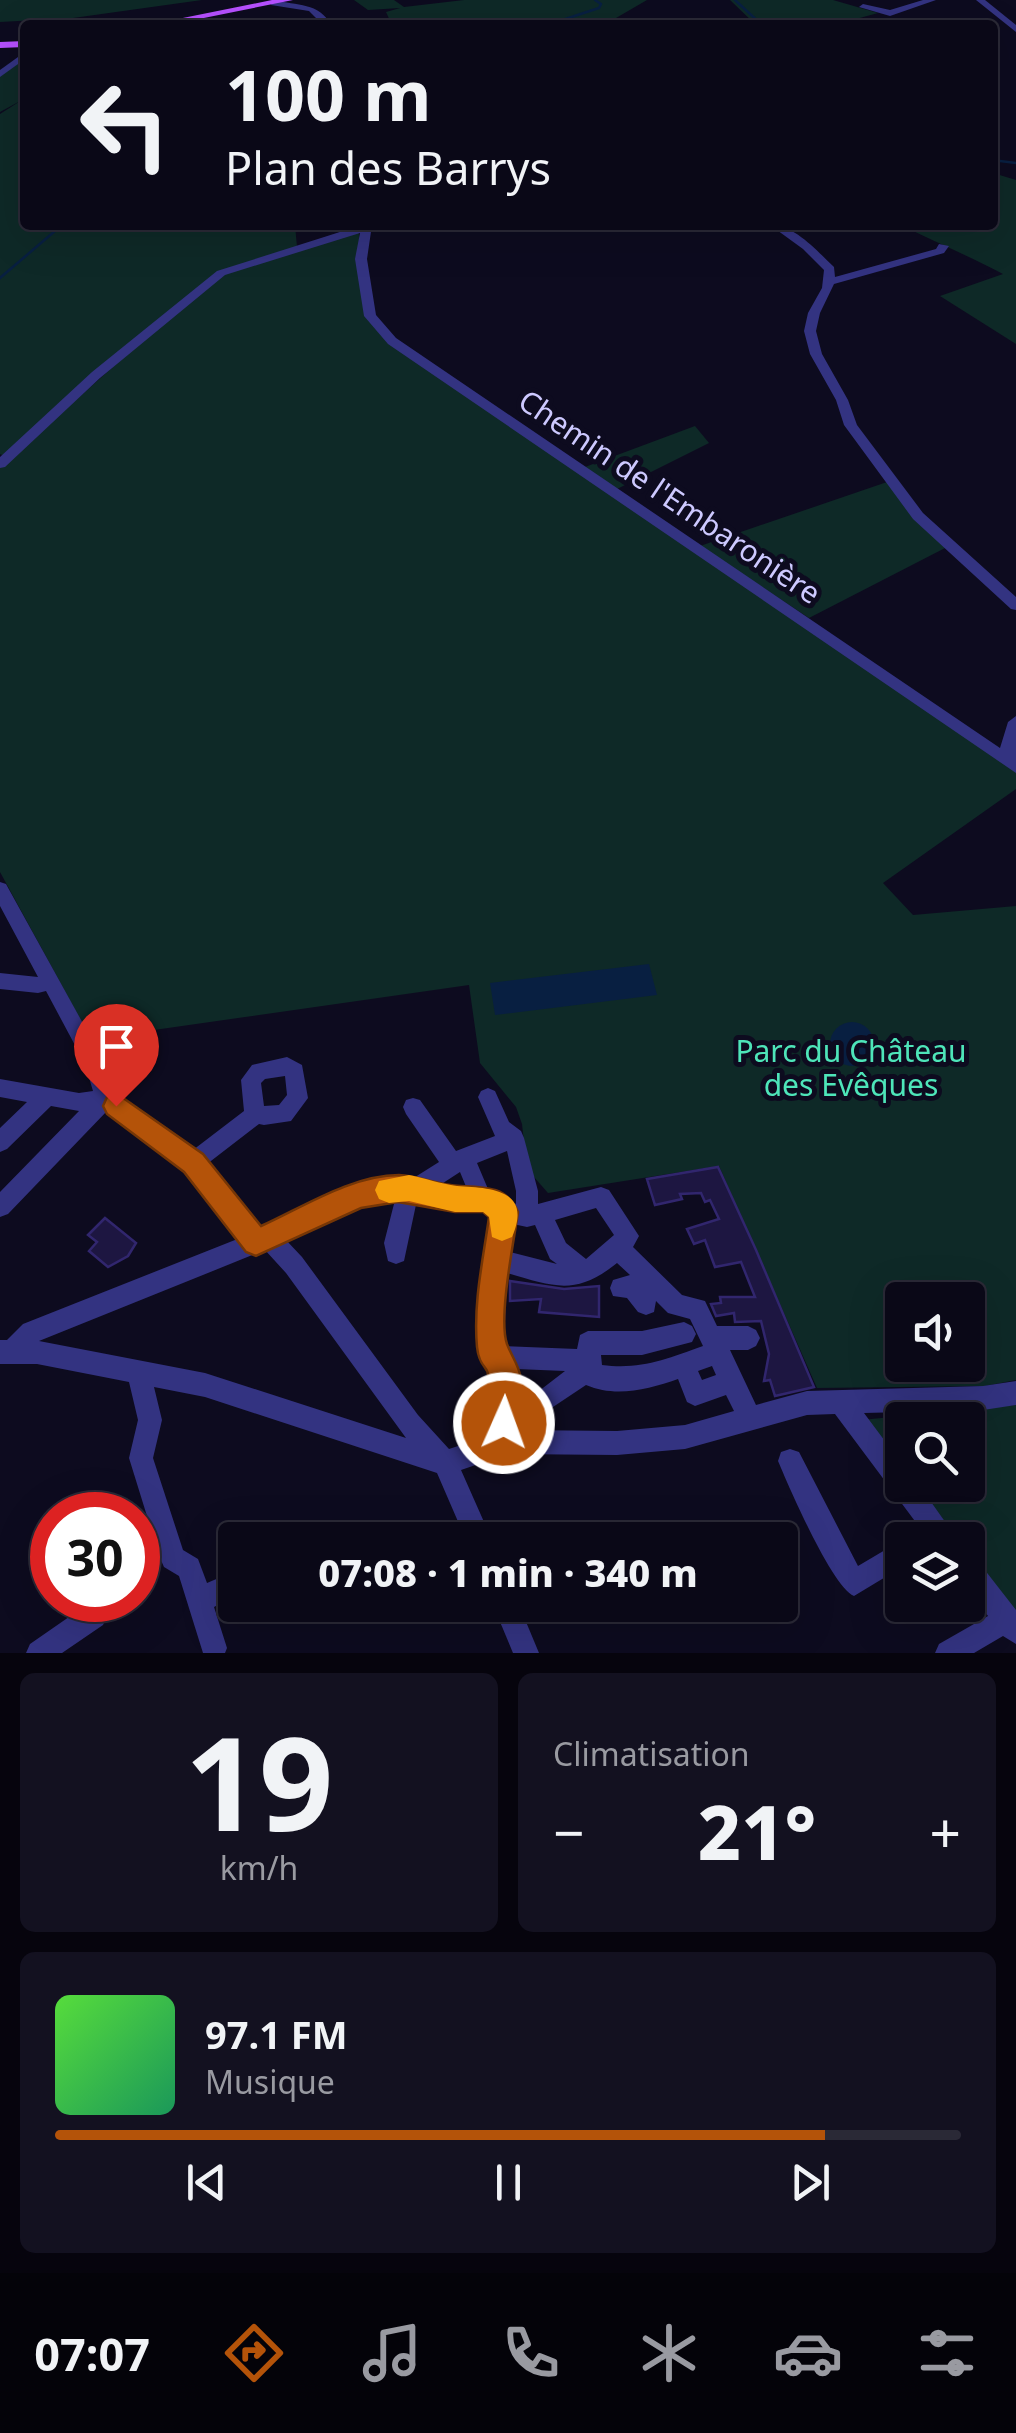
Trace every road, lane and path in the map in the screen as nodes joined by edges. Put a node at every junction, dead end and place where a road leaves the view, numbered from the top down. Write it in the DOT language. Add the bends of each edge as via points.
graph roads {
  1 [pos="288,0"];
  2 [pos="932,0"];
  3 [pos="980,0"];
  4 [pos="273,2"];
  5 [pos="863,8"];
  6 [pos="179,20"];
  7 [pos="325,20"];
  8 [pos="1016,29"];
  9 [pos="20,59"];
  10 [pos="0,74"];
  11 [pos="357,230"];
  12 [pos="366,230"];
  13 [pos="781,230"];
  14 [pos="943,246"];
  15 [pos="829,282"];
  16 [pos="4,461"];
  17 [pos="1016,605"];
  18 [pos="1016,722"];
  19 [pos="1011,763"];
  20 [pos="0,889"];
  21 [pos="0,981"];
  22 [pos="48,982"];
  23 [pos="0,1088"];
  24 [pos="46,1097"];
  25 [pos="488,1097"];
  26 [pos="106,1098"];
  27 [pos="413,1107"];
  28 [pos="257,1113"];
  29 [pos="514,1138"];
  30 [pos="0,1142"];
  31 [pos="458,1161"];
  32 [pos="193,1163"];
  33 [pos="412,1188"];
  34 [pos="482,1199"];
  35 [pos="0,1207"];
  36 [pos="504,1212"];
  37 [pos="538,1221"];
  38 [pos="262,1239"];
  39 [pos="623,1242"];
  40 [pos="396,1253"];
  41 [pos="495,1260"];
  42 [pos="586,1273"];
  43 [pos="621,1288"];
  44 [pos="646,1304"];
  45 [pos="705,1338"];
  46 [pos="748,1338"];
  47 [pos="7,1351"];
  48 [pos="595,1358"];
  49 [pos="503,1362"];
  50 [pos="684,1364"];
  51 [pos="140,1372"];
  52 [pos="732,1381"];
  53 [pos="1016,1393"];
  54 [pos="546,1399"];
  55 [pos="842,1404"];
  56 [pos="748,1417"];
  57 [pos="508,1442"];
  58 [pos="790,1461"];
  59 [pos="446,1463"];
  60 [pos="471,1522"];
  61 [pos="925,1522"];
  62 [pos="885,1564"];
  63 [pos="985,1590"];
  64 [pos="218,1591"];
  65 [pos="200,1600"];
  66 [pos="85,1622"];
  67 [pos="513,1622"];
  68 [pos="1012,1625"];
  69 [pos="214,1648"];
  70 [pos="39,1653"];
  71 [pos="526,1653"];
  72 [pos="948,1653"];
  1 -- 4 [label="main road"];
  2 -- 5 [label="street" via="890,13"];
  3 -- 8 [label="street"];
  4 -- 6 [label="main road"];
  4 -- 7 [label="street" via="322,13"];
  9 -- 10 [label="street"];
  11 -- 16 [label="street" via="221,272"];
  12 -- 19 [label="street, Chemin de l'Embaronière" via="361,260 370,316 392,341"];
  13 -- 15 [label="street" via="824,261"];
  14 -- 15 [label="street"];
  15 -- 17 [label="street" via="810,331 850,425 918,516"];
  18 -- 19 [label="street"];
  20 -- 22 [label="street"];
  21 -- 22 [label="street"];
  22 -- 26 [label="street" via="94,1062"];
  23 -- 24 [label="street"];
  24 -- 26 [label="street"];
  24 -- 30 [label="street"];
  25 -- 29 [label="street"];
  26 -- 32 [label="street"];
  26 -- 35 [label="street"];
  27 -- 31 [label="street"];
  28 -- 32 [label="street"];
  29 -- 31 [label="street"];
  29 -- 37 [label="street"];
  31 -- 33 [label="street"];
  31 -- 34 [label="street"];
  32 -- 38 [label="street"];
  33 -- 34 [label="street"];
  33 -- 38 [label="street" via="358,1195"];
  33 -- 40 [label="street"];
  34 -- 36 [label="street"];
  36 -- 37 [label="street"];
  36 -- 41 [label="street"];
  37 -- 39 [label="street" via="601,1197"];
  37 -- 42 [label="street" via="558,1251"];
  38 -- 47 [label="street" via="31,1332"];
  38 -- 59 [label="street" via="294,1264 409,1424"];
  39 -- 42 [label="street" via="606,1263"];
  39 -- 45 [label="street" via="676,1305 697,1309"];
  41 -- 42 [label="street" via="550,1275"];
  41 -- 49 [label="street" via="492,1351"];
  43 -- 44 [label="street" via="632,1286"];
  45 -- 46 [label="street"];
  45 -- 48 [label="street" via="642,1343"];
  45 -- 50 [label="street"];
  45 -- 52 [label="street"];
  47 -- 51 [label="street"];
  48 -- 49 [label="street"];
  48 -- 50 [label="street" via="649,1378"];
  48 -- 54 [label="street"];
  49 -- 57 [label="street" via="506,1384 498,1397"];
  50 -- 52 [label="street" via="695,1394"];
  51 -- 59 [label="street" via="238,1394"];
  51 -- 65 [label="street" via="150,1420 141,1458 172,1558 189,1568"];
  52 -- 56 [label="street"];
  53 -- 55 [label="street"];
  55 -- 56 [label="street" via="806,1403"];
  55 -- 61 [label="street"];
  56 -- 57 [label="street" via="685,1437"];
  57 -- 59 [label="street"];
  58 -- 62 [label="street" via="854,1583"];
  59 -- 60 [label="street"];
  63 -- 68 [label="street"];
  64 -- 65 [label="street"];
  65 -- 69 [label="street"];
  66 -- 70 [label="street"];
  67 -- 71 [label="street"];
  68 -- 72 [label="street"];
}
